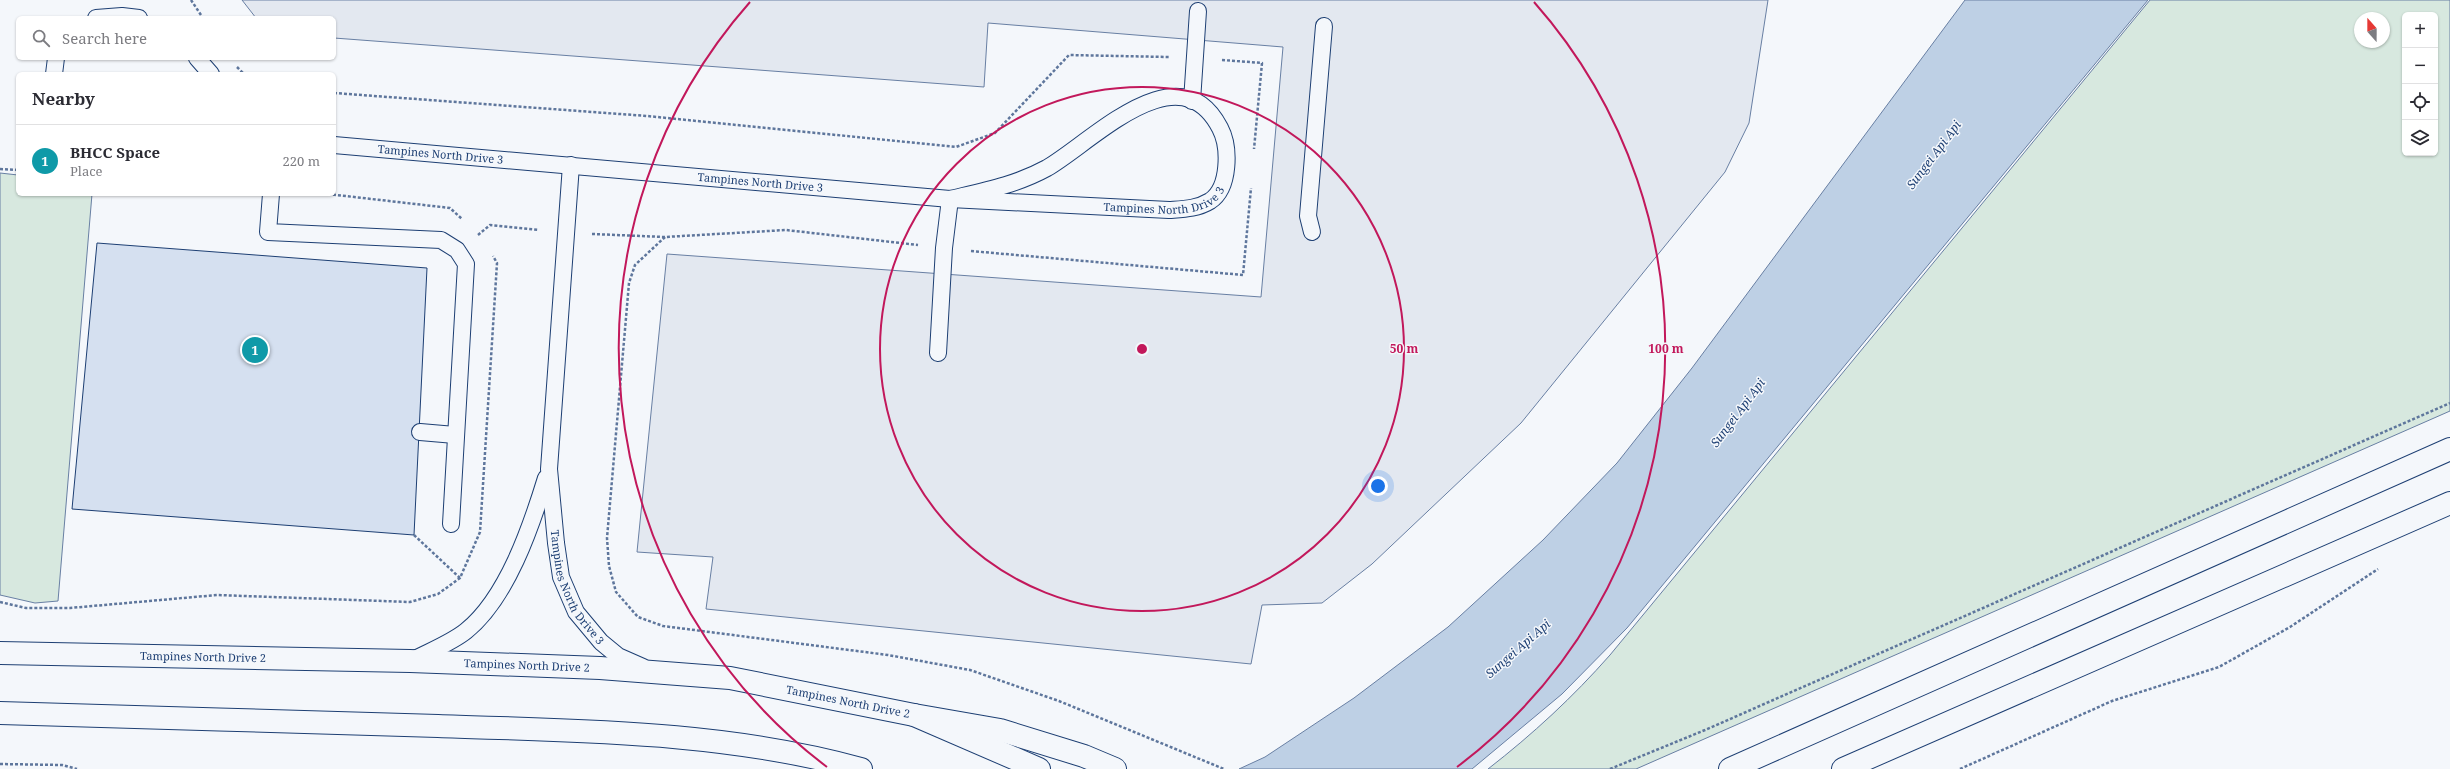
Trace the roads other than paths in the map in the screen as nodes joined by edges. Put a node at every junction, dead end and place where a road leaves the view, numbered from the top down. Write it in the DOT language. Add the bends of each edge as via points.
graph roads {
  1 [pos="1198,11"];
  2 [pos="1324,26"];
  3 [pos="56,60"];
  4 [pos="199,60"];
  5 [pos="54,72"];
  6 [pos="209,72"];
  7 [pos="1192,101"];
  8 [pos="336,145"];
  9 [pos="571,165"];
  10 [pos="271,196"];
  11 [pos="950,199"];
  12 [pos="1312,232"];
  13 [pos="938,353"];
  14 [pos="420,432"];
  15 [pos="455,434"];
  16 [pos="2450,449"];
  17 [pos="549,469"];
  18 [pos="2450,503"];
  19 [pos="451,524"];
  20 [pos="0,653"];
  21 [pos="410,662"];
  22 [pos="655,672"];
  23 [pos="0,713"];
  24 [pos="914,715"];
  25 [pos="861,769"];
  26 [pos="1039,769"];
  27 [pos="1115,769"];
  28 [pos="1730,769"];
  29 [pos="1842,769"];
  1 -- 7 [label="lane"];
  2 -- 12 [label="lane" via="1308,216"];
  3 -- 5 [label="lane"];
  4 -- 6 [label="lane"];
  7 -- 11 [label="lane, Tampines North Drive 3" via="1172,97 1151,100 1126,113 1049,167 1006,186"];
  7 -- 11 [label="lane, Tampines North Drive 3" via="1212,113 1224,136 1228,160 1223,183 1211,200 1193,208 1169,210"];
  8 -- 9 [label="lane, Tampines North Drive 3"];
  9 -- 11 [label="lane, Tampines North Drive 3"];
  9 -- 17 [label="lane, Tampines North Drive 3"];
  10 -- 15 [label="lane" via="268,232 441,240 457,250 466,264"];
  11 -- 13 [label="lane" via="944,248"];
  14 -- 15 [label="lane"];
  15 -- 19 [label="lane"];
  16 -- 28 [label="main road"];
  17 -- 21 [label="lane, Tampines North Drive 3" via="533,519 502,585 489,606 466,631"];
  17 -- 22 [label="lane, Tampines North Drive 3" via="561,577 576,612 601,642 618,656"];
  18 -- 29 [label="main road"];
  20 -- 21 [label="main road, Tampines North Drive 2"];
  21 -- 22 [label="main road, Tampines North Drive 2"];
  22 -- 24 [label="main road, Tampines North Drive 2" via="730,678"];
  23 -- 25 [label="main road" via="574,730 686,738 748,746"];
  24 -- 26 [label="main road, Tampines North Drive 2"];
  24 -- 27 [label="main road" via="1000,730 1084,756"];
}
